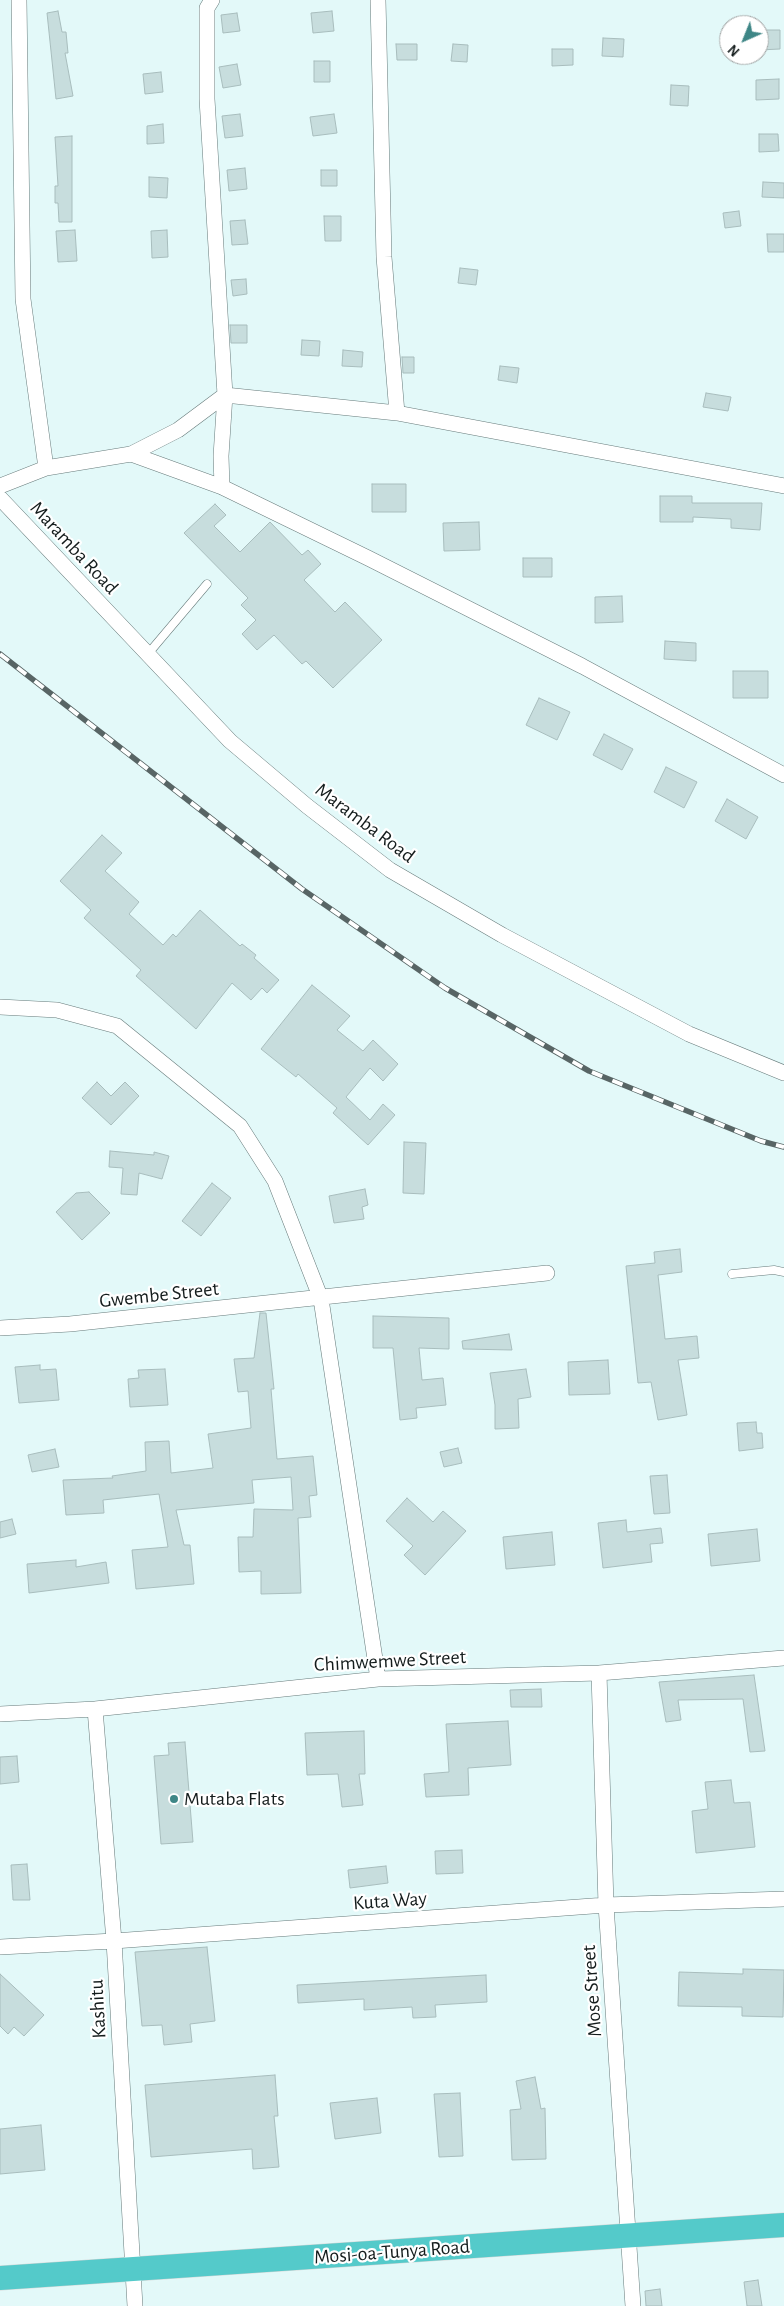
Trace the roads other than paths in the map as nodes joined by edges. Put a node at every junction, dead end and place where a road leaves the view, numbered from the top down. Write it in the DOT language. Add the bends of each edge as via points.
graph roads {
  1 [pos="19,0"];
  2 [pos="378,0"];
  3 [pos="209,3"];
  4 [pos="224,395"];
  5 [pos="397,413"];
  6 [pos="131,454"];
  7 [pos="46,468"];
  8 [pos="0,486"];
  9 [pos="784,486"];
  10 [pos="222,487"];
  11 [pos="0,498"];
  12 [pos="207,584"];
  13 [pos="147,655"];
  14 [pos="784,775"];
  15 [pos="0,1007"];
  16 [pos="784,1073"];
  17 [pos="784,1272"];
  18 [pos="547,1273"];
  19 [pos="732,1274"];
  20 [pos="321,1299"];
  21 [pos="0,1328"];
  22 [pos="784,1658"];
  23 [pos="599,1673"];
  24 [pos="378,1679"];
  25 [pos="95,1709"];
  26 [pos="0,1714"];
  27 [pos="784,1898"];
  28 [pos="606,1905"];
  29 [pos="114,1941"];
  30 [pos="0,1946"];
  31 [pos="784,2225"];
  32 [pos="628,2235"];
  33 [pos="133,2270"];
  34 [pos="0,2278"];
  35 [pos="135,2306"];
  36 [pos="633,2306"];
  1 -- 7 [label="street" via="23,299"];
  2 -- 5 [label="street" via="384,257"];
  3 -- 4 [label="street" via="208,109"];
  4 -- 5 [label="street"];
  4 -- 6 [label="street" via="178,430"];
  4 -- 10 [label="street"];
  5 -- 9 [label="street"];
  6 -- 7 [label="street"];
  6 -- 10 [label="street"];
  7 -- 8 [label="street"];
  10 -- 14 [label="street" via="582,666"];
  11 -- 13 [label="street, Maramba Road"];
  12 -- 13 [label="lane"];
  13 -- 16 [label="street, Maramba Road" via="230,741 390,870 502,935 689,1034"];
  15 -- 20 [label="street" via="57,1010 117,1026 240,1126 275,1181"];
  17 -- 19 [label="lane"];
  18 -- 20 [label="street, Gwembe Street"];
  20 -- 21 [label="street, Gwembe Street"];
  20 -- 24 [label="street"];
  22 -- 23 [label="street, Chimwemwe Street"];
  23 -- 24 [label="street, Chimwemwe Street"];
  23 -- 28 [label="street, Mose Street"];
  24 -- 25 [label="street, Chimwemwe Street"];
  25 -- 26 [label="street, Chimwemwe Street"];
  25 -- 29 [label="street, Kashitu"];
  27 -- 28 [label="street, Kuta Way"];
  28 -- 29 [label="street, Kuta Way"];
  28 -- 32 [label="street, Mose Street"];
  29 -- 30 [label="street, Kuta Way"];
  29 -- 33 [label="street, Kashitu"];
  31 -- 32 [label="highway, Mosi-oa-Tunya Road"];
  32 -- 33 [label="highway, Mosi-oa-Tunya Road"];
  32 -- 36 [label="street, Mose Street"];
  33 -- 34 [label="highway, Mosi-oa-Tunya Road"];
  33 -- 35 [label="street, Kashitu"];
}
